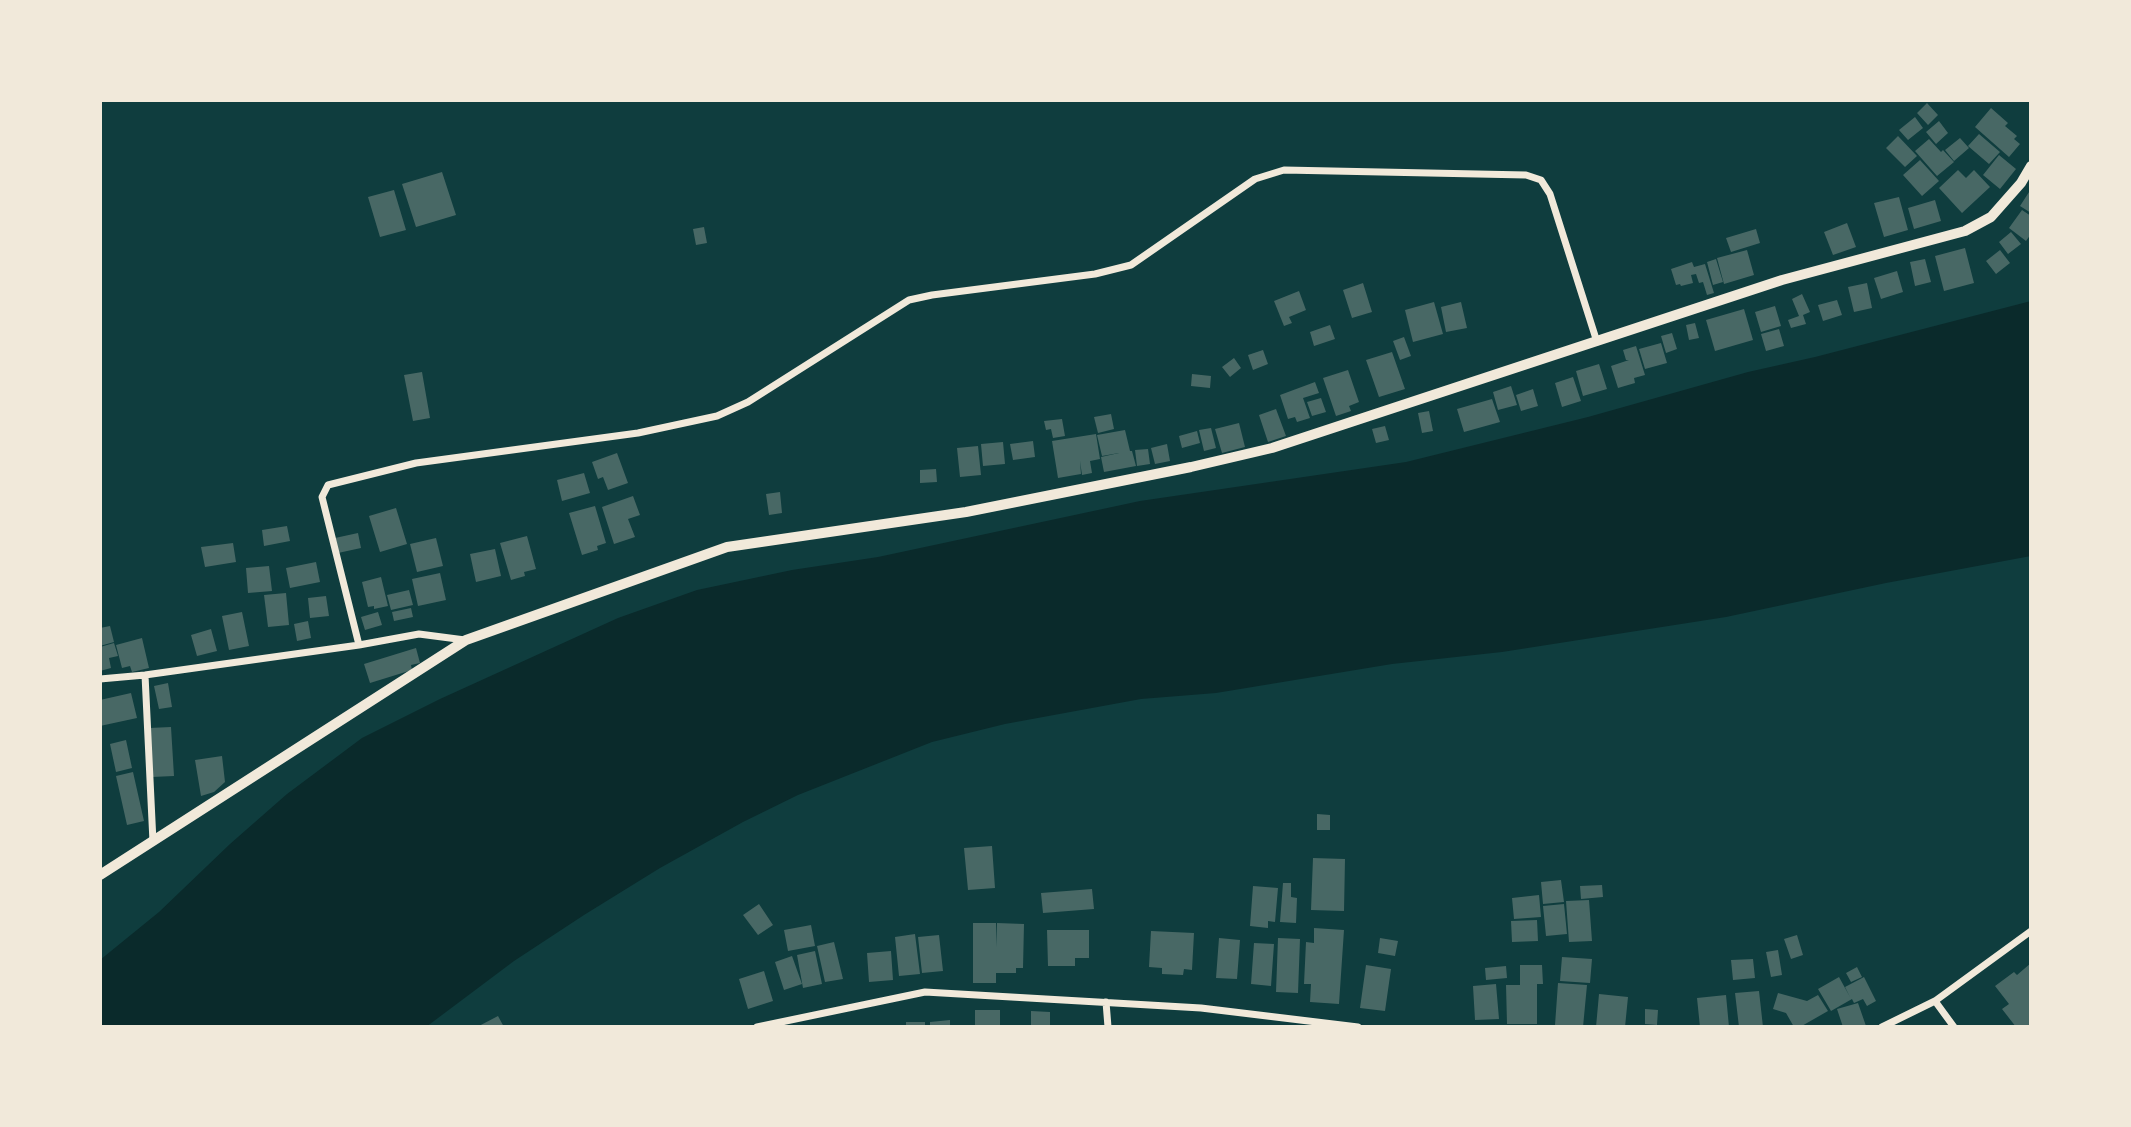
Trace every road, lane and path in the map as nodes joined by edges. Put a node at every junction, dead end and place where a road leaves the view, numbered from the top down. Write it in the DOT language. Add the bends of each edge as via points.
graph roads {
  1 [pos="2031,166"];
  2 [pos="1597,342"];
  3 [pos="466,640"];
  4 [pos="359,645"];
  5 [pos="145,675"];
  6 [pos="100,679"];
  7 [pos="153,842"];
  8 [pos="100,875"];
  9 [pos="2031,931"];
  10 [pos="1936,1001"];
  11 [pos="1107,1002"];
  12 [pos="757,1027"];
  13 [pos="1108,1027"];
  14 [pos="1358,1027"];
  15 [pos="1882,1027"];
  16 [pos="1954,1027"];
  1 -- 2 [label="street" via="1991,217 1965,230 1829,266"];
  2 -- 3 [label="street" via="1272,448 966,512 727,547"];
  2 -- 4 [label="street" via="1550,194 1541,180 1526,175 1284,170 1255,179 1131,265 909,300 748,402 717,416 638,433 416,463 328,485 322,497"];
  3 -- 4 [label="street" via="419,634"];
  3 -- 7 [label="street"];
  4 -- 5 [label="street"];
  5 -- 6 [label="street"];
  5 -- 7 [label="street"];
  7 -- 8 [label="street"];
  9 -- 10 [label="street"];
  10 -- 15 [label="street"];
  10 -- 16 [label="street"];
  11 -- 12 [label="street" via="925,992"];
  11 -- 13 [label="street"];
  11 -- 14 [label="street"];
}
